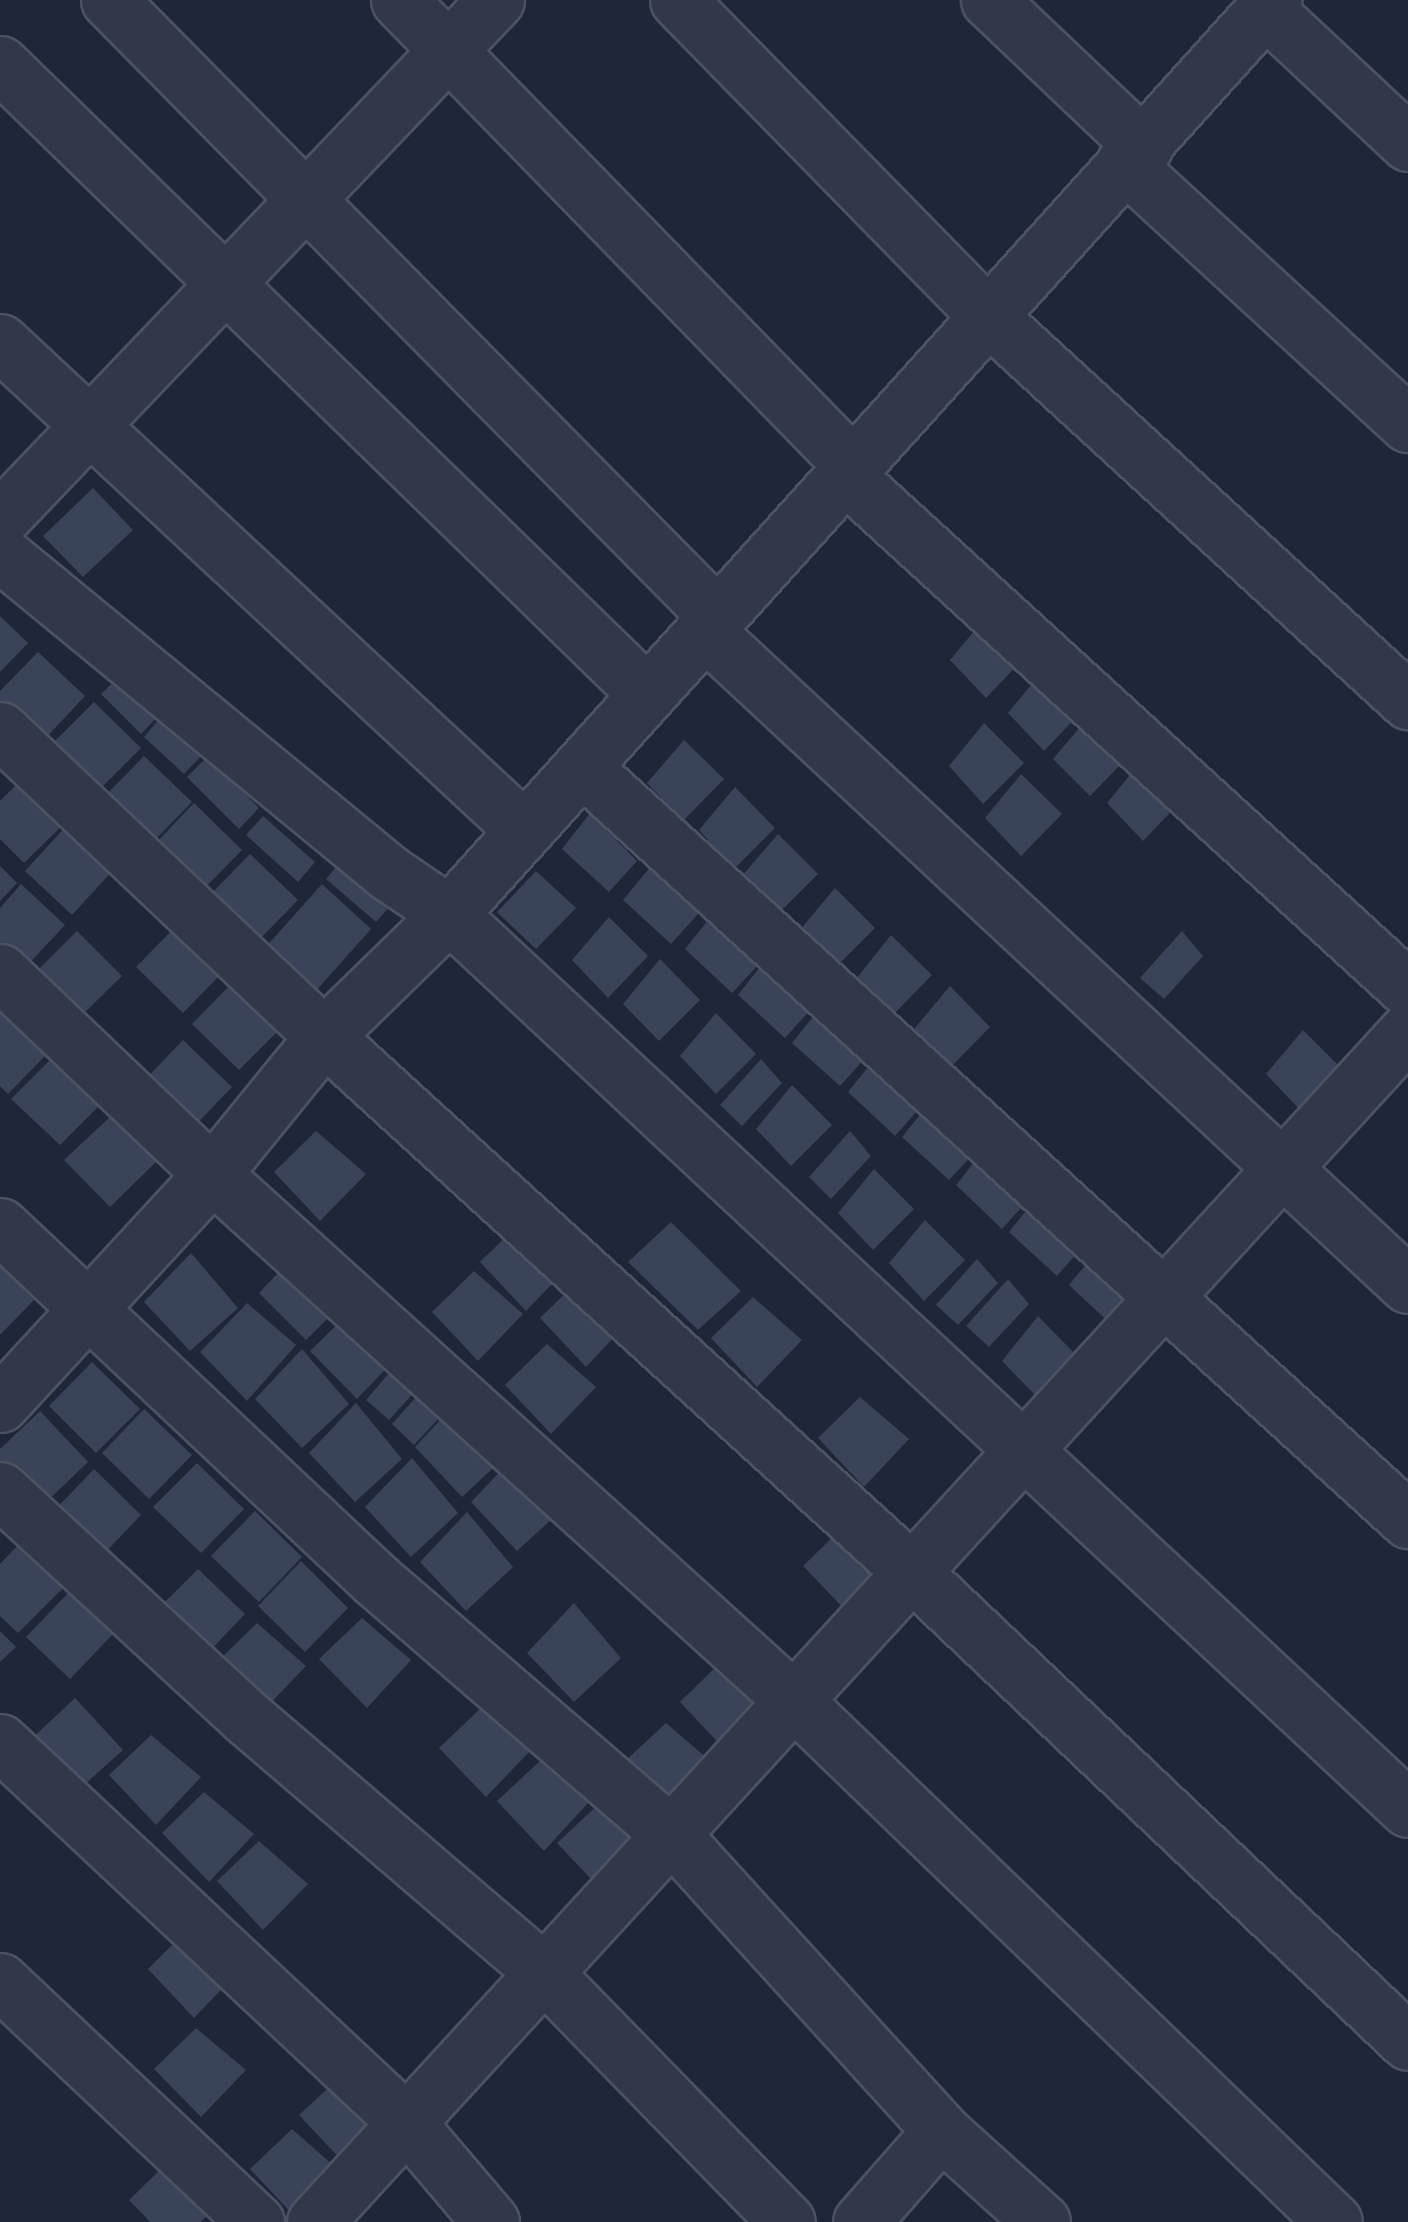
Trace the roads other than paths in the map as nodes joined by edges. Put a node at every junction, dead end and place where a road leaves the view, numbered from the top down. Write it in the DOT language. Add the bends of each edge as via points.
graph roads {
  1 [pos="108,0"];
  2 [pos="399,0"];
  3 [pos="496,0"];
  4 [pos="678,0"];
  5 [pos="989,0"];
  6 [pos="1269,5"];
  7 [pos="448,50"];
  8 [pos="0,64"];
  9 [pos="1408,142"];
  10 [pos="1134,155"];
  11 [pos="307,200"];
  12 [pos="226,286"];
  13 [pos="986,314"];
  14 [pos="0,342"];
  15 [pos="1408,424"];
  16 [pos="92,426"];
  17 [pos="847,468"];
  18 [pos="0,519"];
  19 [pos="0,553"];
  20 [pos="709,622"];
  21 [pos="646,693"];
  22 [pos="1408,701"];
  23 [pos="0,730"];
  24 [pos="582,767"];
  25 [pos="524,830"];
  26 [pos="449,914"];
  27 [pos="0,972"];
  28 [pos="1408,989"];
  29 [pos="1408,1031"];
  30 [pos="324,1036"];
  31 [pos="1283,1169"];
  32 [pos="212,1174"];
  33 [pos="0,1226"];
  34 [pos="1408,1284"];
  35 [pos="1166,1293"];
  36 [pos="90,1310"];
  37 [pos="0,1404"];
  38 [pos="1025,1455"];
  39 [pos="0,1490"];
  40 [pos="1408,1520"];
  41 [pos="914,1574"];
  42 [pos="792,1699"];
  43 [pos="0,1742"];
  44 [pos="1408,1809"];
  45 [pos="673,1836"];
  46 [pos="543,1972"];
  47 [pos="0,1981"];
  48 [pos="1408,2042"];
  49 [pos="407,2123"];
  50 [pos="941,2131"];
  51 [pos="256,2222"];
  52 [pos="315,2222"];
  53 [pos="491,2222"];
  54 [pos="786,2222"];
  55 [pos="861,2222"];
  56 [pos="1042,2222"];
  57 [pos="1334,2222"];
  1 -- 11 [label="street"];
  2 -- 7 [label="street"];
  3 -- 7 [label="street"];
  4 -- 13 [label="street"];
  5 -- 10 [label="street"];
  6 -- 9 [label="street"];
  6 -- 10 [label="street"];
  7 -- 11 [label="street"];
  7 -- 17 [label="street"];
  8 -- 12 [label="street"];
  10 -- 13 [label="street"];
  10 -- 15 [label="street"];
  11 -- 12 [label="street"];
  11 -- 20 [label="street"];
  12 -- 16 [label="street"];
  12 -- 21 [label="street"];
  13 -- 17 [label="street"];
  13 -- 22 [label="street"];
  14 -- 16 [label="street"];
  16 -- 18 [label="street"];
  16 -- 25 [label="street"];
  17 -- 20 [label="street"];
  17 -- 28 [label="street"];
  19 -- 26 [label="street" via="389,873"];
  20 -- 21 [label="street"];
  20 -- 31 [label="street"];
  21 -- 24 [label="street"];
  23 -- 30 [label="street"];
  24 -- 25 [label="street"];
  24 -- 35 [label="street"];
  25 -- 26 [label="street"];
  26 -- 30 [label="street"];
  26 -- 38 [label="street"];
  27 -- 32 [label="street"];
  29 -- 31 [label="street"];
  30 -- 32 [label="street"];
  30 -- 41 [label="street"];
  31 -- 34 [label="street"];
  31 -- 35 [label="street"];
  32 -- 36 [label="street"];
  32 -- 42 [label="street"];
  33 -- 36 [label="street"];
  35 -- 38 [label="street"];
  35 -- 40 [label="street"];
  36 -- 37 [label="street"];
  36 -- 45 [label="street" via="376,1580"];
  38 -- 41 [label="street"];
  38 -- 44 [label="street"];
  39 -- 46 [label="street" via="246,1717"];
  41 -- 42 [label="street"];
  41 -- 48 [label="street"];
  42 -- 45 [label="street"];
  42 -- 57 [label="street"];
  43 -- 49 [label="street"];
  45 -- 46 [label="street"];
  45 -- 50 [label="street"];
  46 -- 49 [label="street"];
  46 -- 54 [label="street"];
  47 -- 51 [label="street"];
  49 -- 52 [label="street"];
  49 -- 53 [label="street"];
  50 -- 55 [label="street"];
  50 -- 56 [label="street"];
}
